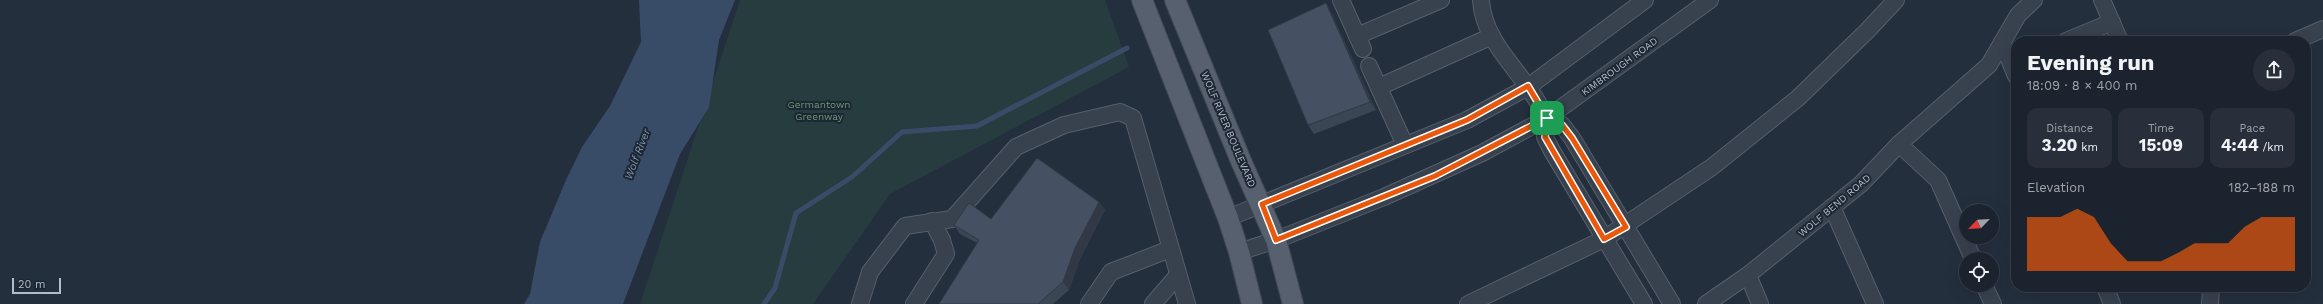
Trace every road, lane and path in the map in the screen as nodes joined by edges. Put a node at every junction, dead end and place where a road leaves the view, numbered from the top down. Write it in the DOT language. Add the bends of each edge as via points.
graph roads {
  1 [pos="1142,0"];
  2 [pos="1175,0"];
  3 [pos="1341,0"];
  4 [pos="1441,0"];
  5 [pos="1481,0"];
  6 [pos="1645,0"];
  7 [pos="1710,0"];
  8 [pos="1896,0"];
  9 [pos="2034,0"];
  10 [pos="2102,0"];
  11 [pos="2112,22"];
  12 [pos="2323,29"];
  13 [pos="1492,36"];
  14 [pos="2078,36"];
  15 [pos="2118,36"];
  16 [pos="2307,36"];
  17 [pos="2002,42"];
  18 [pos="2011,56"];
  19 [pos="2011,58"];
  20 [pos="1990,65"];
  21 [pos="1369,66"];
  22 [pos="1528,86"];
  23 [pos="1379,87"];
  24 [pos="1547,118"];
  25 [pos="1899,144"];
  26 [pos="1405,145"];
  27 [pos="1262,204"];
  28 [pos="1832,207"];
  29 [pos="1228,218"];
  30 [pos="932,221"];
  31 [pos="1626,227"];
  32 [pos="1604,239"];
  33 [pos="1276,240"];
  34 [pos="1170,249"];
  35 [pos="1240,252"];
  36 [pos="1970,252"];
  37 [pos="1748,275"];
  38 [pos="1178,276"];
  39 [pos="1987,292"];
  40 [pos="2107,292"];
  41 [pos="2211,292"];
  42 [pos="860,304"];
  43 [pos="914,304"];
  44 [pos="1089,304"];
  45 [pos="1153,304"];
  46 [pos="1187,304"];
  47 [pos="1252,304"];
  48 [pos="1293,304"];
  49 [pos="1468,304"];
  50 [pos="1644,304"];
  51 [pos="1672,304"];
  52 [pos="1706,304"];
  53 [pos="1760,304"];
  54 [pos="1875,304"];
  55 [pos="1993,304"];
  56 [pos="2112,304"];
  57 [pos="2210,304"];
  1 -- 29 [label="main road"];
  2 -- 27 [label="main road, WOLF RIVER BOULEVARD" via="1241,161"];
  3 -- 4 [label="street" via="1360,43"];
  5 -- 13 [label="street" via="1482,13"];
  6 -- 22 [label="street"];
  7 -- 24 [label="street, KIMBROUGH ROAD"];
  8 -- 31 [label="street" via="1868,31 1798,98 1712,167"];
  9 -- 17 [label="street, WOLF BEND ROAD" via="2018,15"];
  10 -- 11 [label="street"];
  11 -- 14 [label="street"];
  11 -- 15 [label="street"];
  12 -- 16 [label="street"];
  13 -- 22 [label="street" via="1496,45"];
  13 -- 23 [label="street"];
  17 -- 18 [label="street"];
  17 -- 20 [label="street, WOLF BEND ROAD"];
  19 -- 20 [label="street, WOLF BEND ROAD"];
  20 -- 25 [label="street, WOLF BEND ROAD"];
  21 -- 23 [label="street"];
  22 -- 24 [label="street"];
  22 -- 26 [label="street" via="1467,120"];
  23 -- 26 [label="street"];
  24 -- 31 [label="street" via="1562,125 1572,138"];
  24 -- 32 [label="street" via="1545,137"];
  24 -- 33 [label="street, KIMBROUGH ROAD" via="1435,176"];
  25 -- 28 [label="street, WOLF BEND ROAD" via="1861,184"];
  25 -- 36 [label="street" via="1938,180"];
  26 -- 27 [label="street"];
  27 -- 29 [label="street"];
  27 -- 33 [label="main road, WOLF RIVER BOULEVARD"];
  28 -- 37 [label="street, WOLF BEND ROAD"];
  28 -- 54 [label="street"];
  29 -- 35 [label="main road"];
  30 -- 34 [label="street" via="952,219 1016,147 1064,125 1120,112 1133,118"];
  30 -- 42 [label="street" via="905,226 870,272"];
  30 -- 43 [label="street" via="946,254"];
  31 -- 32 [label="street"];
  31 -- 51 [label="street"];
  32 -- 49 [label="street"];
  32 -- 50 [label="street"];
  33 -- 35 [label="street, KIMBROUGH ROAD"];
  33 -- 48 [label="main road, WOLF RIVER BOULEVARD"];
  34 -- 38 [label="street"];
  34 -- 44 [label="street" via="1111,272"];
  35 -- 47 [label="main road"];
  37 -- 52 [label="street, WOLF BEND ROAD"];
  37 -- 53 [label="street"];
  38 -- 45 [label="street"];
  38 -- 46 [label="street"];
  39 -- 55 [label="street"];
  40 -- 56 [label="street"];
  41 -- 57 [label="street"];
}
